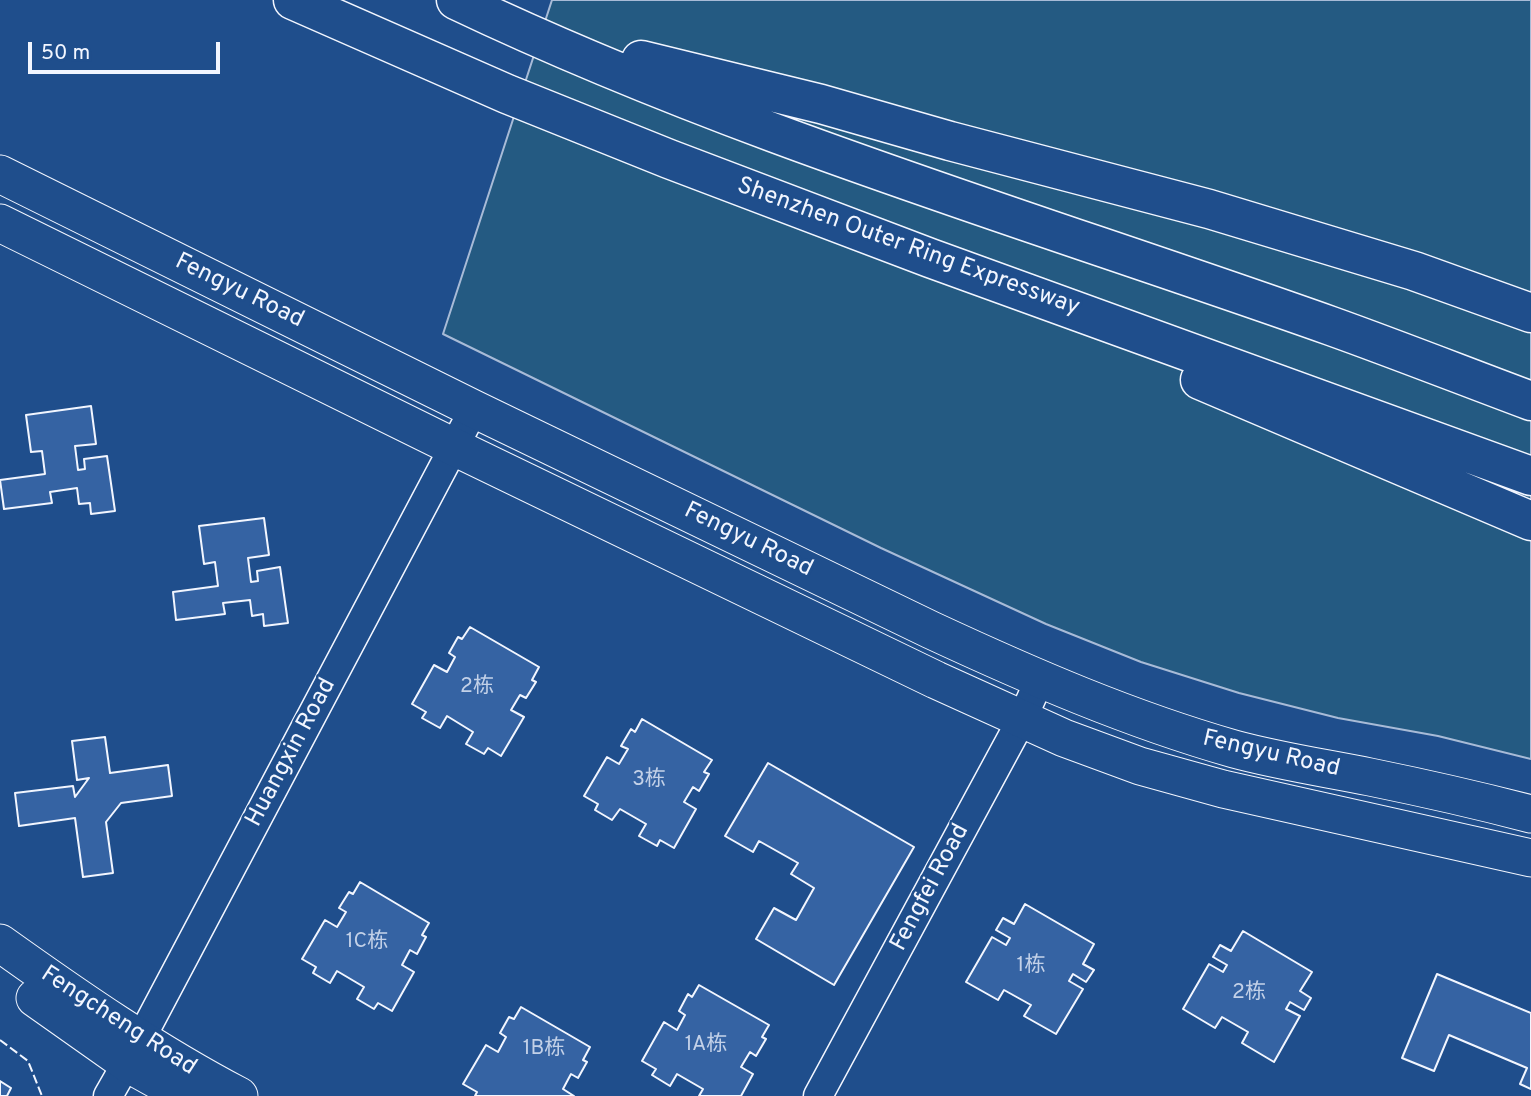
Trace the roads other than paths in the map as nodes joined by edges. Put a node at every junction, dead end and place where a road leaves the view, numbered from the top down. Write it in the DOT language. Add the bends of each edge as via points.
graph roads {
  1 [pos="293,0"];
  2 [pos="456,0"];
  3 [pos="534,37"];
  4 [pos="0,174"];
  5 [pos="0,223"];
  6 [pos="930,258"];
  7 [pos="1531,313"];
  8 [pos="1531,401"];
  9 [pos="474,409"];
  10 [pos="454,447"];
  11 [pos="1531,476"];
  12 [pos="1531,521"];
  13 [pos="1040,680"];
  14 [pos="1022,719"];
  15 [pos="1531,814"];
  16 [pos="1531,858"];
  17 [pos="0,943"];
  18 [pos="0,974"];
  19 [pos="134,1051"];
  20 [pos="108,1096"];
  21 [pos="186,1096"];
  22 [pos="239,1096"];
  23 [pos="818,1096"];
  1 -- 6 [label="highway, Shenzhen Outer Ring Expressway" via="507,94"];
  2 -- 3 [label="highway"];
  3 -- 7 [label="highway" via="821,104 1196,206 1414,271"];
  3 -- 8 [label="highway" via="958,200 1331,326"];
  4 -- 9 [label="main road, Fengyu Road"];
  5 -- 10 [label="main road, Fengyu Road"];
  6 -- 11 [label="highway, Shenzhen Outer Ring Expressway"];
  6 -- 12 [label="highway" via="1248,402"];
  9 -- 10 [label="street, Huangxin Road"];
  9 -- 13 [label="main road, Fengyu Road"];
  10 -- 14 [label="main road, Fengyu Road"];
  10 -- 19 [label="street, Huangxin Road"];
  13 -- 14 [label="street, Fengfei Road"];
  13 -- 15 [label="main road, Fengyu Road" via="1102,706 1236,749"];
  14 -- 16 [label="main road, Fengyu Road" via="1140,766 1223,789"];
  14 -- 23 [label="street, Fengfei Road"];
  17 -- 19 [label="main road, Fengcheng Road"];
  18 -- 19 [label="main road, Fengcheng Road"];
  19 -- 20 [label="street, Huangxin Road"];
  19 -- 21 [label="main road, Fengcheng Road"];
  19 -- 22 [label="main road, Fengcheng Road"];
}
